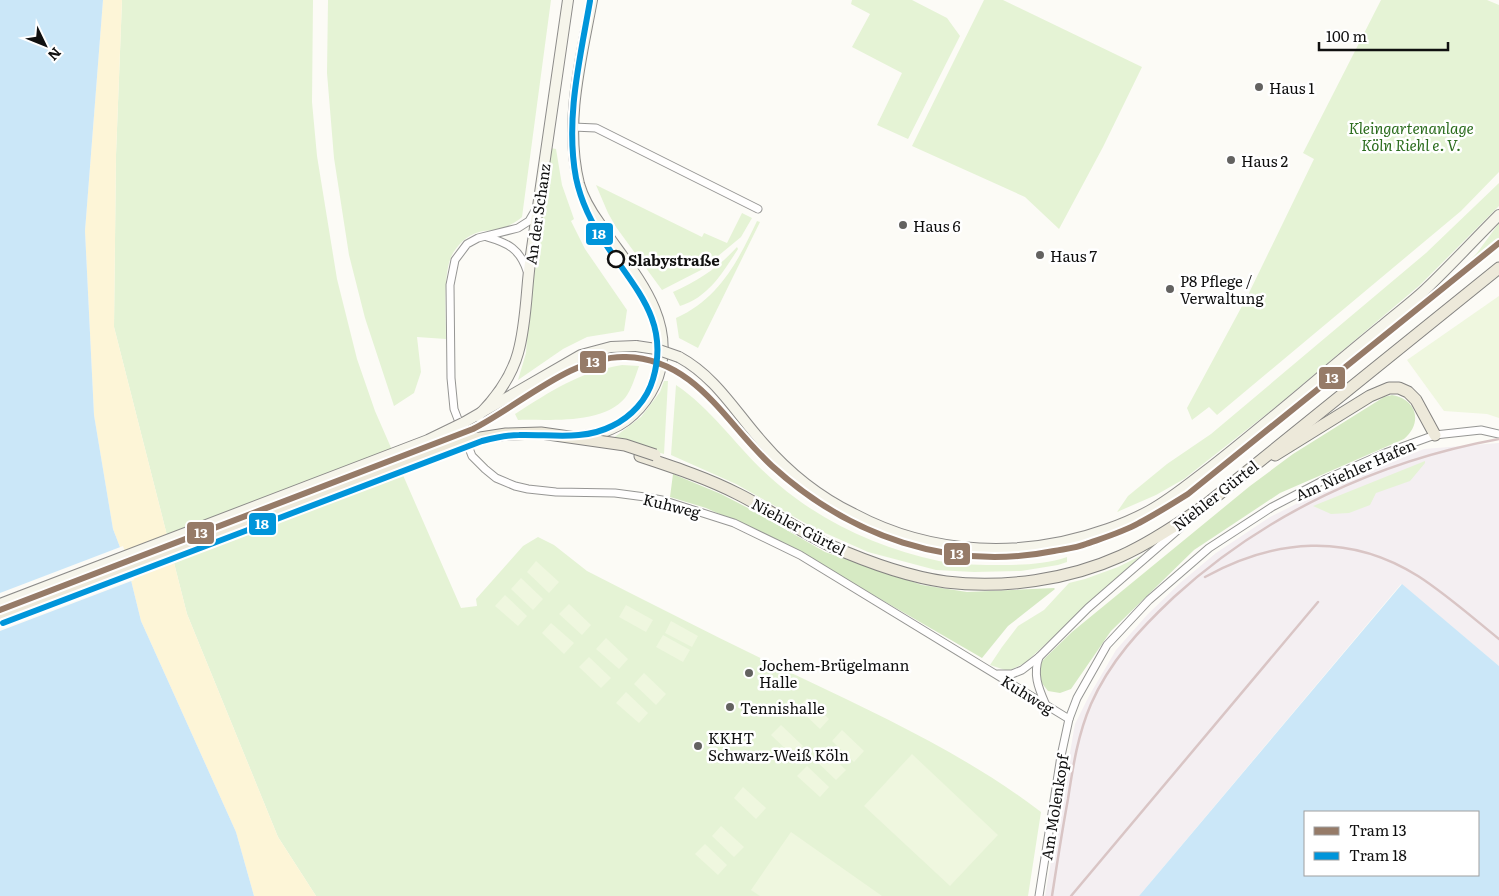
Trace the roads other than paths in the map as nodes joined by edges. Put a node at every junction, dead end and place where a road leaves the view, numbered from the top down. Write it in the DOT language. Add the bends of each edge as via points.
graph roads {
  1 [pos="568,0"];
  2 [pos="592,0"];
  3 [pos="573,127"];
  4 [pos="538,207"];
  5 [pos="758,209"];
  6 [pos="1499,215"];
  7 [pos="486,237"];
  8 [pos="1499,263"];
  9 [pos="1499,268"];
  10 [pos="528,275"];
  11 [pos="492,405"];
  12 [pos="1499,434"];
  13 [pos="1435,435"];
  14 [pos="577,438"];
  15 [pos="676,464"];
  16 [pos="1245,472"];
  17 [pos="1208,503"];
  18 [pos="1095,563"];
  19 [pos="0,604"];
  20 [pos="0,619"];
  21 [pos="0,623"];
  22 [pos="1039,657"];
  23 [pos="997,674"];
  24 [pos="1045,704"];
  25 [pos="1070,719"];
  26 [pos="1040,896"];
  1 -- 4 [label="main road, An der Schanz"];
  2 -- 3 [label="main road, An der Schanz" via="573,110"];
  3 -- 5 [label="street" via="596,128"];
  3 -- 14 [label="main road, An der Schanz" via="580,186 594,214 652,300 663,346 656,384 646,401 626,421 610,430"];
  4 -- 7 [label="street, Kuhweg" via="529,221 518,228"];
  4 -- 10 [label="main road, An der Schanz"];
  6 -- 11 [label="main road, Niehler Gürtel, bridge" via="1423,291 1183,488 1149,511 1120,524 1047,546 962,548 917,539 866,520 825,498 789,470 713,382 695,367 656,349 611,347 581,355"];
  7 -- 10 [label="street" via="506,244 523,258"];
  7 -- 23 [label="street, Kuhweg" via="467,244 455,260 450,285 451,378 454,409 472,456 496,478 540,491 615,493 662,500 734,523 800,556 982,668"];
  8 -- 18 [label="main road, Niehler Gürtel" via="1180,518"];
  9 -- 16 [label="main road, Niehler Gürtel"];
  10 -- 11 [label="main road, An der Schanz" via="518,353"];
  11 -- 19 [label="main road, An der Schanz, bridge" via="478,416 418,444"];
  12 -- 13 [label="street, Am Niehler Hafen" via="1481,430"];
  13 -- 16 [label="main road" via="1416,400 1408,392 1388,388"];
  13 -- 25 [label="street, Am Niehler Hafen" via="1326,479 1209,548 1149,600 1107,644 1077,698"];
  14 -- 15 [label="main road, Niehler Gürtel, bridge" via="625,445"];
  14 -- 20 [label="main road, Niehler Gürtel, bridge" via="541,433 474,439"];
  15 -- 18 [label="main road, Niehler Gürtel" via="830,545 868,561 946,582 1026,582"];
  15 -- 21 [label="main road, Niehler Gürtel, bridge" via="612,448 549,439 512,437 475,442"];
  16 -- 17 [label="main road, Niehler Gürtel"];
  17 -- 18 [label="main road, Niehler Gürtel" via="1176,527 1144,545 1119,557"];
  17 -- 22 [label="street" via="1088,608"];
  22 -- 23 [label="street" via="1022,670"];
  22 -- 24 [label="street" via="1035,668 1036,681"];
  23 -- 24 [label="street, Kuhweg"];
  24 -- 25 [label="street, Kuhweg"];
  25 -- 26 [label="street, Am Molenkopf"];
}
